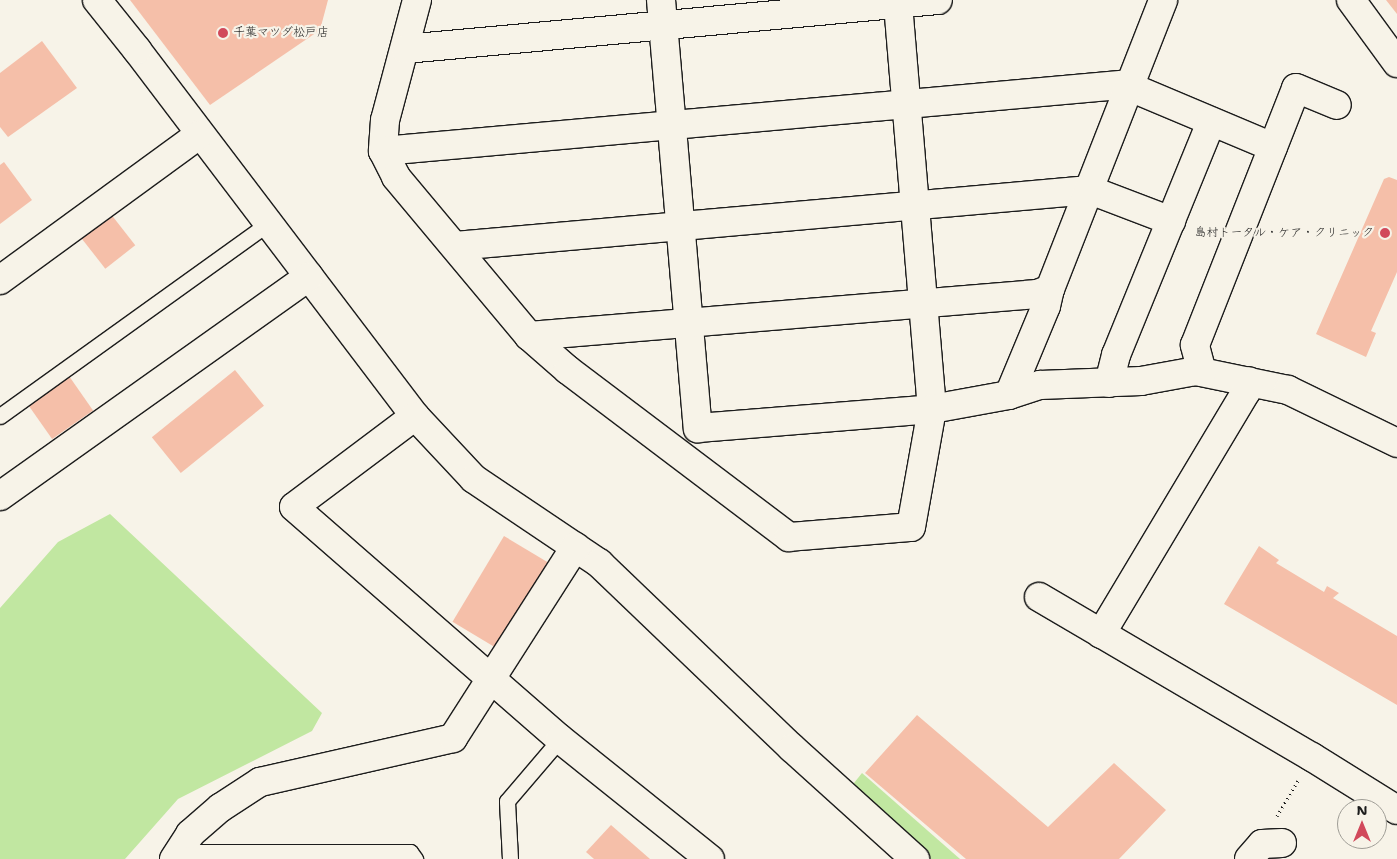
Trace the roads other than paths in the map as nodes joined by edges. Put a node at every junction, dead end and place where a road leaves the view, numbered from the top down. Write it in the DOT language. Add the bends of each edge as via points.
graph roads {
  1 [pos="98,0"];
  2 [pos="417,0"];
  3 [pos="938,0"];
  4 [pos="1163,0"];
  5 [pos="1351,0"];
  6 [pos="898,2"];
  7 [pos="662,12"];
  8 [pos="405,49"];
  9 [pos="1397,63"];
  10 [pos="1130,85"];
  11 [pos="1337,105"];
  12 [pos="908,106"];
  13 [pos="1211,122"];
  14 [pos="674,126"];
  15 [pos="200,135"];
  16 [pos="1273,147"];
  17 [pos="383,151"];
  18 [pos="1090,190"];
  19 [pos="917,204"];
  20 [pos="1171,221"];
  21 [pos="269,223"];
  22 [pos="682,227"];
  23 [pos="455,246"];
  24 [pos="309,276"];
  25 [pos="0,280"];
  26 [pos="1050,289"];
  27 [pos="925,304"];
  28 [pos="691,324"];
  29 [pos="529,336"];
  30 [pos="1202,372"];
  31 [pos="1249,381"];
  32 [pos="1109,383"];
  33 [pos="1009,395"];
  34 [pos="932,409"];
  35 [pos="0,416"];
  36 [pos="415,416"];
  37 [pos="698,428"];
  38 [pos="1397,442"];
  39 [pos="686,460"];
  40 [pos="0,496"];
  41 [pos="575,547"];
  42 [pos="1039,598"];
  43 [pos="1101,634"];
  44 [pos="492,680"];
  45 [pos="560,738"];
  46 [pos="1397,810"];
  47 [pos="1282,844"];
  48 [pos="178,856"];
  49 [pos="415,859"];
  50 [pos="510,859"];
  51 [pos="710,859"];
  52 [pos="915,859"];
  53 [pos="1249,859"];
  1 -- 15 [label="street"];
  2 -- 8 [label="street"];
  3 -- 6 [label="street"];
  4 -- 10 [label="street"];
  5 -- 9 [label="street"];
  6 -- 7 [label="street"];
  6 -- 12 [label="street"];
  7 -- 8 [label="street"];
  7 -- 14 [label="street"];
  8 -- 17 [label="street" via="385,120"];
  10 -- 12 [label="street"];
  10 -- 13 [label="street"];
  10 -- 18 [label="street"];
  11 -- 16 [label="street" via="1296,88"];
  12 -- 14 [label="street"];
  12 -- 19 [label="street"];
  13 -- 16 [label="street"];
  13 -- 20 [label="street"];
  14 -- 17 [label="street"];
  14 -- 22 [label="street"];
  15 -- 21 [label="street"];
  15 -- 25 [label="street"];
  16 -- 30 [label="street" via="1195,345"];
  17 -- 23 [label="street" via="396,177"];
  18 -- 19 [label="street"];
  18 -- 20 [label="street"];
  18 -- 26 [label="street"];
  19 -- 22 [label="street"];
  19 -- 27 [label="street"];
  20 -- 32 [label="street" via="1116,355"];
  21 -- 24 [label="street"];
  21 -- 35 [label="lane"];
  22 -- 23 [label="street"];
  22 -- 28 [label="street"];
  23 -- 29 [label="street"];
  24 -- 36 [label="street"];
  24 -- 40 [label="street"];
  26 -- 27 [label="street" via="1037,294"];
  26 -- 33 [label="street"];
  27 -- 28 [label="street"];
  27 -- 34 [label="street"];
  28 -- 29 [label="street"];
  28 -- 37 [label="street"];
  29 -- 39 [label="street" via="568,370"];
  30 -- 31 [label="street"];
  30 -- 32 [label="street"];
  31 -- 38 [label="street" via="1288,390"];
  31 -- 43 [label="street" via="1246,392"];
  32 -- 33 [label="street" via="1040,385"];
  33 -- 34 [label="street"];
  34 -- 37 [label="street"];
  34 -- 39 [label="street" via="911,527 788,537"];
  36 -- 41 [label="street" via="474,479"];
  36 -- 44 [label="street" via="294,507"];
  37 -- 39 [label="street"];
  41 -- 44 [label="street"];
  41 -- 52 [label="street" via="599,563 792,748"];
  42 -- 43 [label="street"];
  43 -- 46 [label="street"];
  44 -- 45 [label="street"];
  44 -- 48 [label="street" via="453,738 260,782 220,808 190,834"];
  45 -- 50 [label="lane" via="507,801"];
  45 -- 51 [label="street"];
  47 -- 53 [label="street" via="1262,844"];
  48 -- 49 [label="lane" via="410,852"];
}
